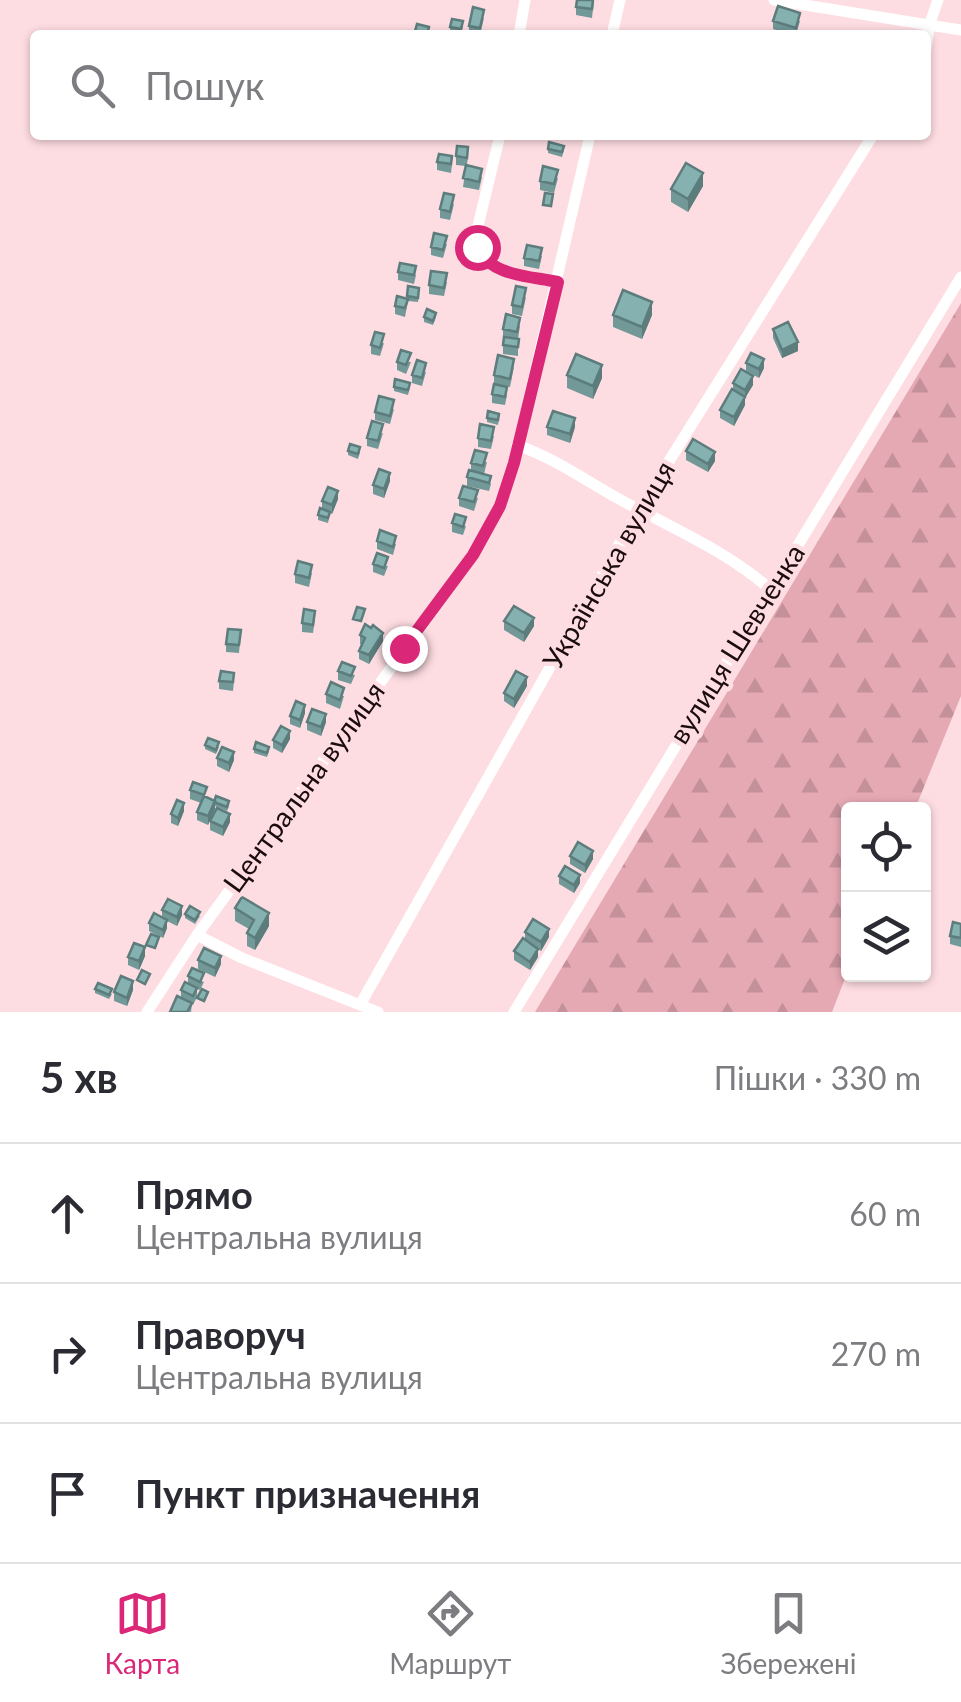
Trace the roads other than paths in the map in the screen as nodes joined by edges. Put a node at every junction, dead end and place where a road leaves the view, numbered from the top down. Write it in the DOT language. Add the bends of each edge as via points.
graph roads {
  1 [pos="525,0"];
  2 [pos="620,0"];
  3 [pos="774,0"];
  4 [pos="938,0"];
  5 [pos="929,26"];
  6 [pos="521,30"];
  7 [pos="613,30"];
  8 [pos="928,30"];
  9 [pos="961,30"];
  10 [pos="499,140"];
  11 [pos="589,140"];
  12 [pos="870,140"];
  13 [pos="961,277"];
  14 [pos="558,282"];
  15 [pos="517,445"];
  16 [pos="639,510"];
  17 [pos="771,590"];
  18 [pos="197,935"];
  19 [pos="360,1004"];
  20 [pos="147,1012"];
  21 [pos="378,1012"];
  22 [pos="514,1012"];
  1 -- 6 [label="street"];
  2 -- 7 [label="street"];
  3 -- 5 [label="street"];
  4 -- 5 [label="street"];
  5 -- 8 [label="street"];
  5 -- 9 [label="street"];
  10 -- 14 [label="street" via="477,247 492,267"];
  11 -- 14 [label="street, Центральна вулиця"];
  12 -- 16 [label="street, Українська вулиця"];
  13 -- 17 [label="street, вулиця Шевченка"];
  14 -- 15 [label="street, Центральна вулиця"];
  15 -- 16 [label="street" via="554,458"];
  15 -- 18 [label="street, Центральна вулиця" via="500,506 473,555"];
  16 -- 17 [label="street"];
  16 -- 19 [label="street, Українська вулиця"];
  17 -- 22 [label="street, вулиця Шевченка"];
  18 -- 19 [label="street"];
  18 -- 20 [label="street, Центральна вулиця"];
  19 -- 21 [label="street"];
}
